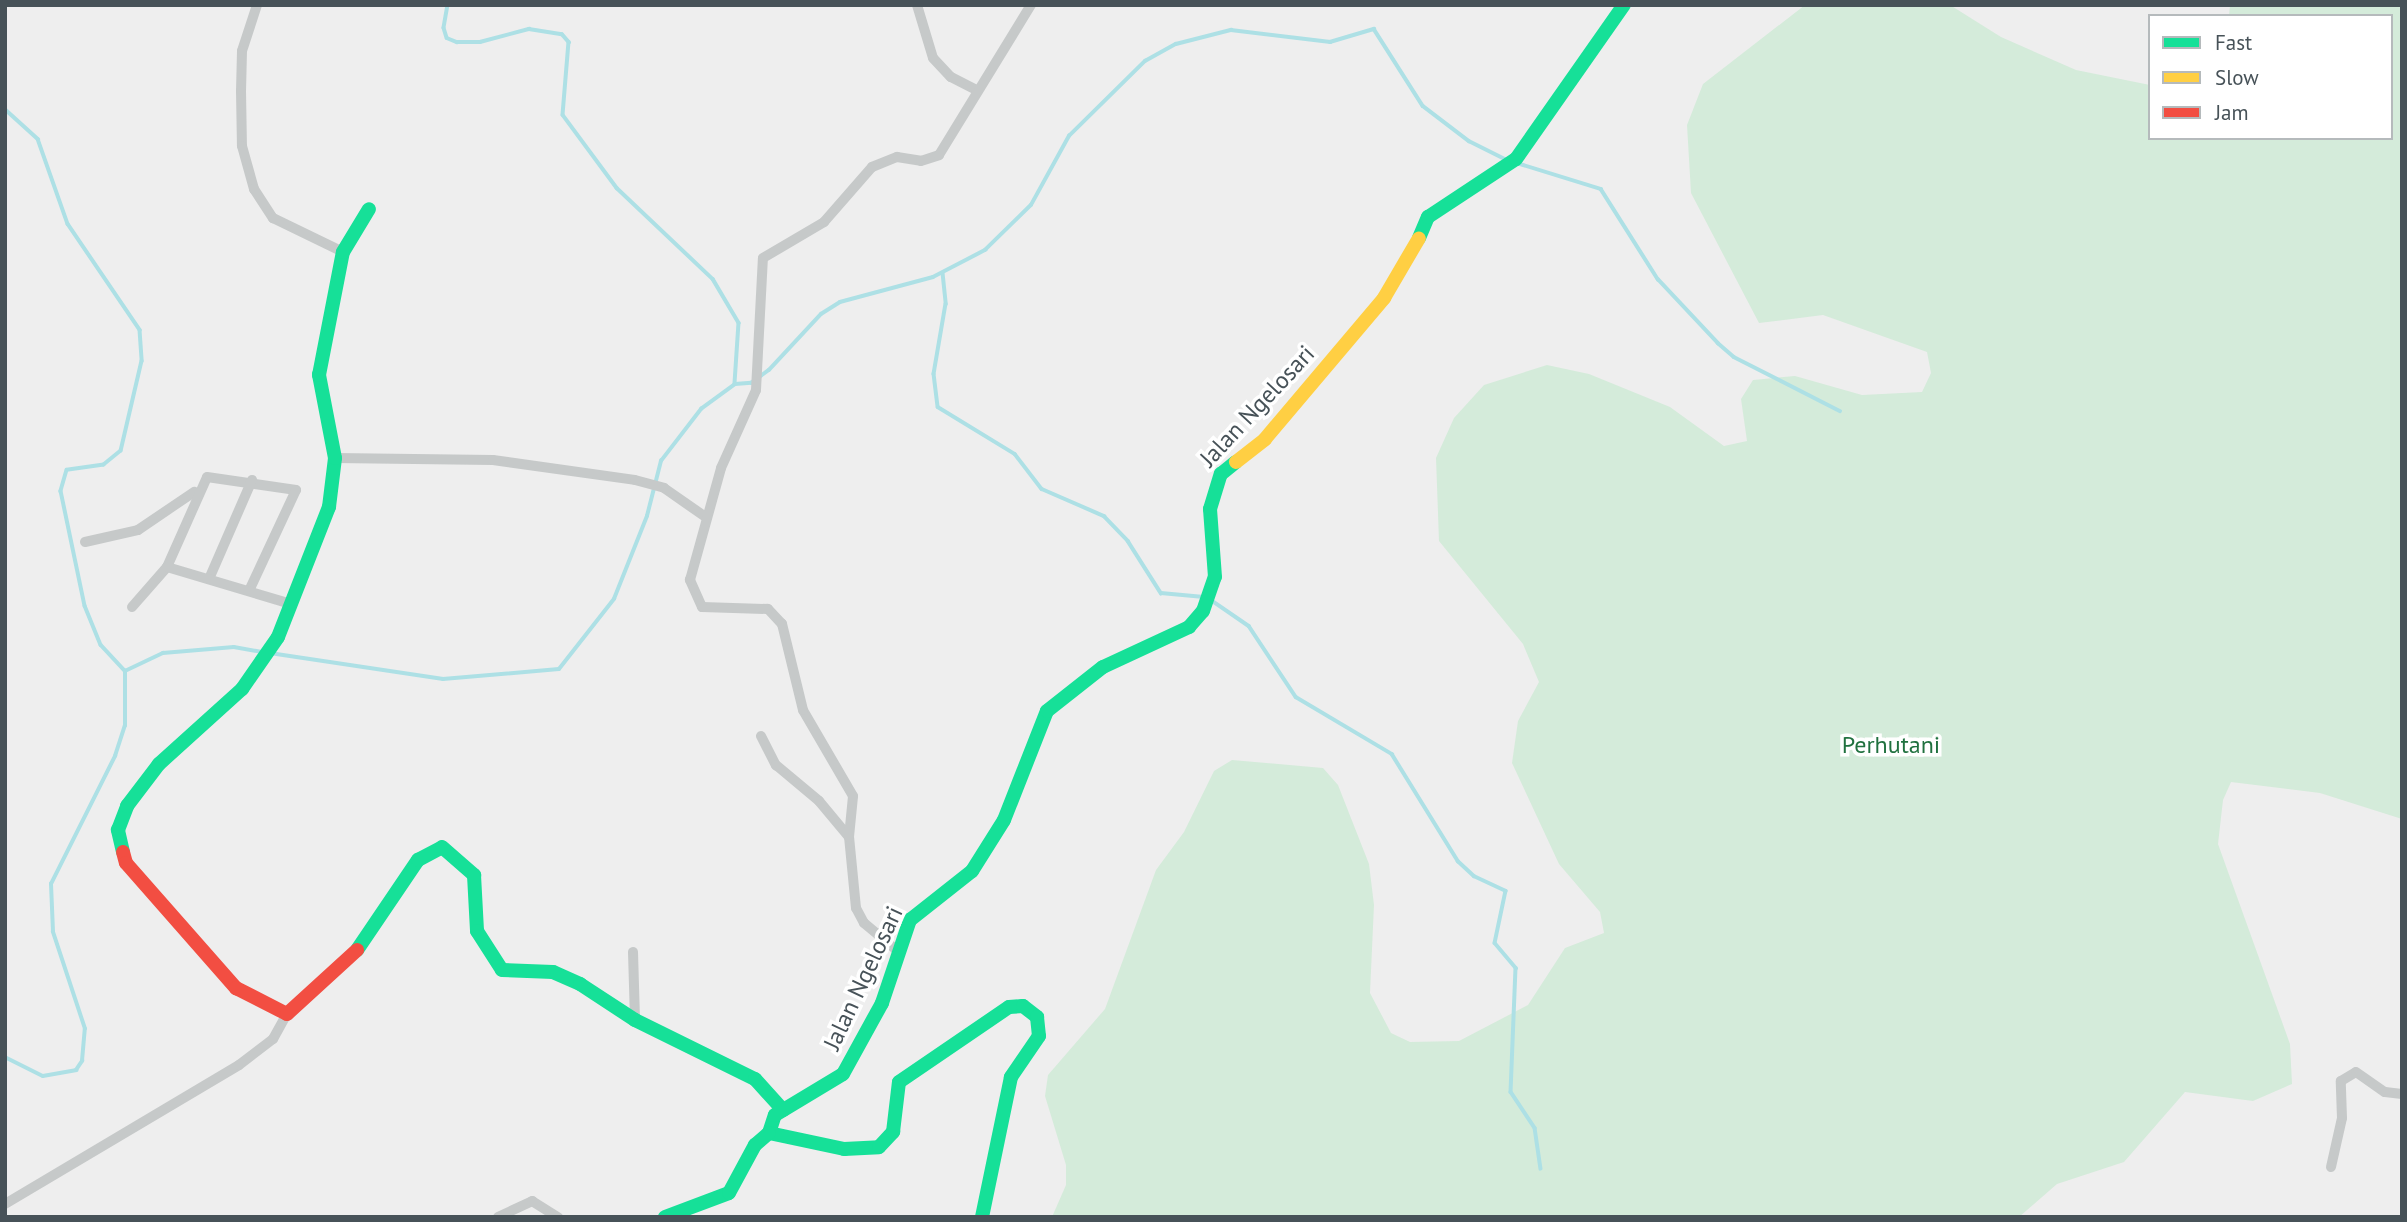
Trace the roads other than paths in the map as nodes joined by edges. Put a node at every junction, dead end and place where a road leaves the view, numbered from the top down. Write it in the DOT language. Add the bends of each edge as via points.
graph roads {
  1 [pos="257,5"];
  2 [pos="917,5"];
  3 [pos="1031,5"];
  4 [pos="1624,5"];
  5 [pos="976,90"];
  6 [pos="369,209"];
  7 [pos="343,252"];
  8 [pos="335,458"];
  9 [pos="252,480"];
  10 [pos="197,490"];
  11 [pos="707,518"];
  12 [pos="85,541"];
  13 [pos="167,567"];
  14 [pos="209,579"];
  15 [pos="249,591"];
  16 [pos="291,604"];
  17 [pos="132,607"];
  18 [pos="761,736"];
  19 [pos="849,837"];
  20 [pos="633,952"];
  21 [pos="900,953"];
  22 [pos="287,1014"];
  23 [pos="635,1020"];
  24 [pos="2402,1094"];
  25 [pos="783,1110"];
  26 [pos="769,1133"];
  27 [pos="2331,1167"];
  28 [pos="5,1204"];
  29 [pos="498,1217"];
  30 [pos="558,1217"];
  31 [pos="665,1217"];
  32 [pos="982,1217"];
  1 -- 7 [label="street" via="242,51 241,91 243,146 254,189 273,218"];
  2 -- 5 [label="street" via="933,58 951,77"];
  3 -- 5 [label="street"];
  4 -- 21 [label="street, Jalan Ngelosari" via="1511,163 1428,217 1401,276 1384,298 1265,439 1221,474 1211,497 1218,559 1212,593 1203,611 1189,627 1103,667 1047,711 1004,820 958,886 917,910"];
  5 -- 11 [label="street" via="939,155 921,161 897,157 872,167 824,222 763,258 756,390 720,468"];
  6 -- 7 [label="street"];
  7 -- 8 [label="street" via="319,375"];
  8 -- 11 [label="street" via="493,460 635,480 664,488"];
  8 -- 16 [label="street" via="329,507"];
  9 -- 10 [label="street" via="207,477"];
  9 -- 14 [label="street"];
  9 -- 15 [label="street" via="296,490"];
  10 -- 12 [label="street" via="138,530"];
  10 -- 13 [label="street"];
  11 -- 19 [label="street" via="690,580 694,600 713,611 760,607 775,614 788,637 803,710 853,796"];
  13 -- 14 [label="street"];
  13 -- 17 [label="street"];
  14 -- 15 [label="street"];
  15 -- 16 [label="street"];
  16 -- 22 [label="street" via="278,637 243,689 159,764 127,806 119,846 125,863 236,988"];
  18 -- 19 [label="street" via="776,765 819,801"];
  19 -- 21 [label="street" via="856,908 864,923"];
  20 -- 23 [label="street"];
  21 -- 25 [label="street, Jalan Ngelosari" via="882,1003 843,1073 829,1087"];
  22 -- 23 [label="street" via="366,942 418,860 442,847 474,875 477,931 502,970 553,972"];
  22 -- 28 [label="street" via="273,1039 239,1065"];
  23 -- 25 [label="street" via="755,1079"];
  24 -- 27 [label="street" via="2385,1092 2348,1073 2341,1081 2342,1118"];
  25 -- 26 [label="street" via="772,1121"];
  26 -- 31 [label="street" via="755,1145 729,1193"];
  26 -- 32 [label="street" via="844,1149 879,1147 893,1132 899,1082 1001,1012 1023,1006 1037,1017 1039,1036 1011,1077"];
  29 -- 30 [label="street" via="533,1201"];
}
